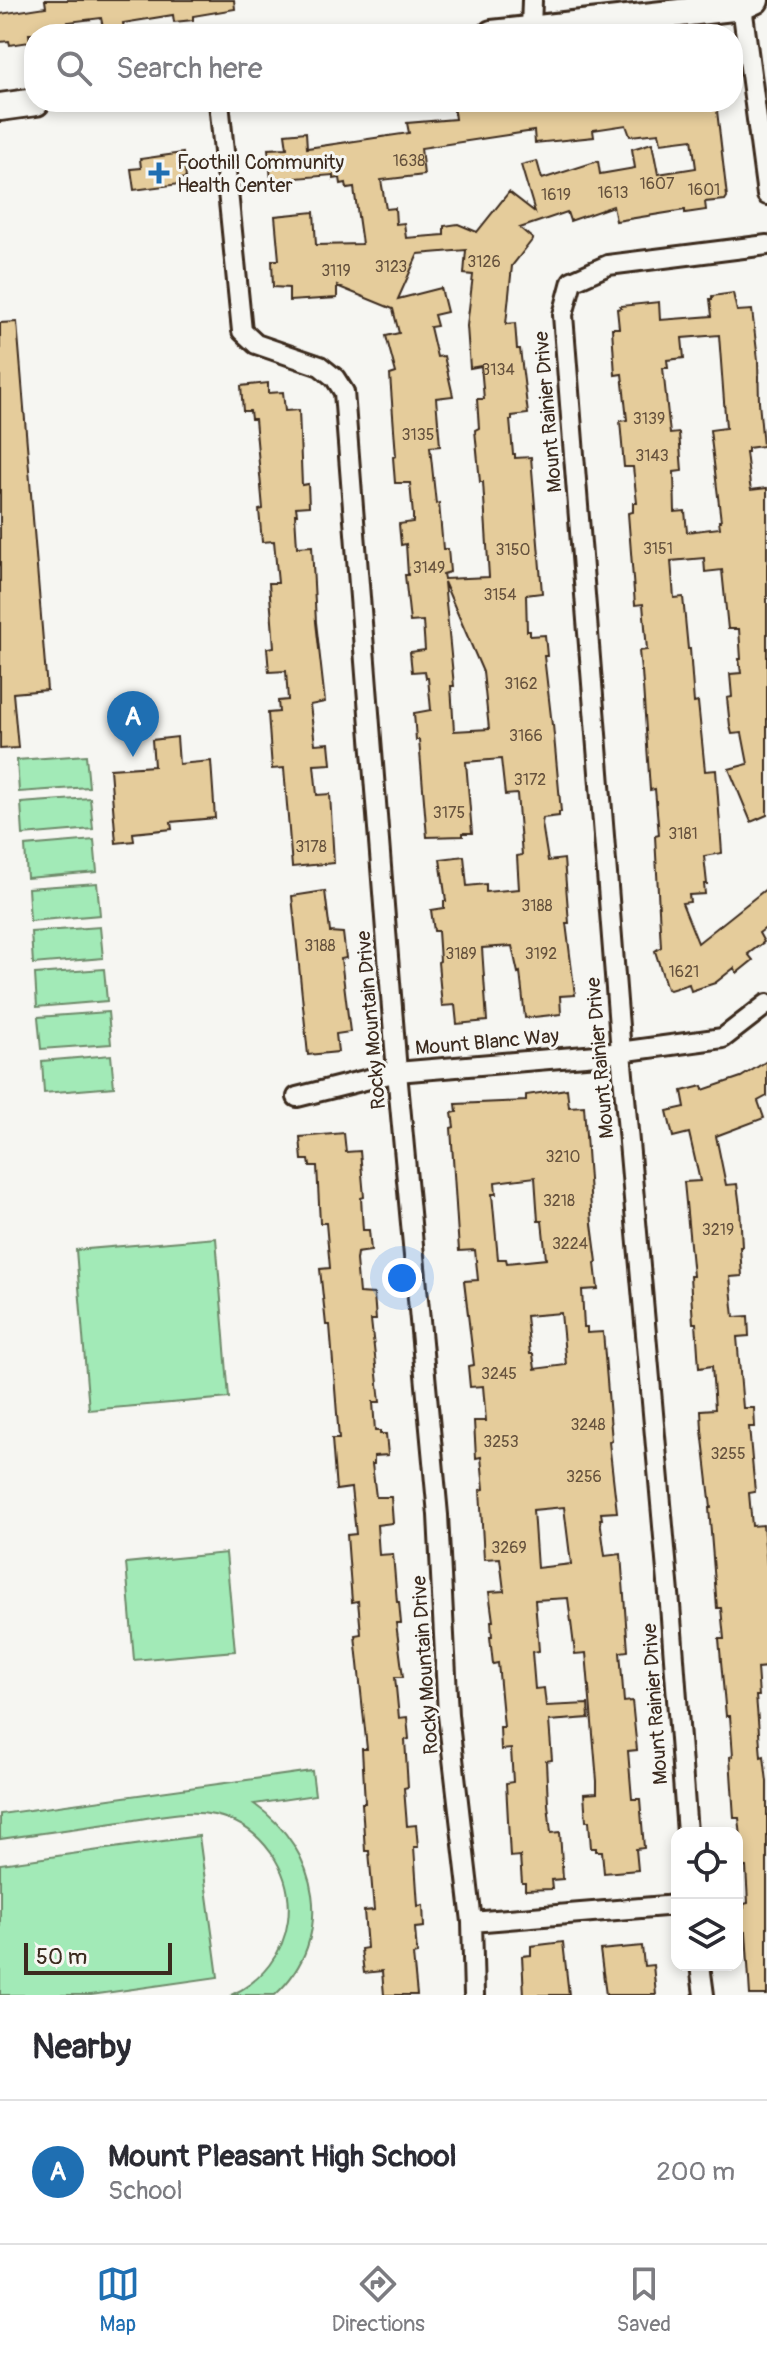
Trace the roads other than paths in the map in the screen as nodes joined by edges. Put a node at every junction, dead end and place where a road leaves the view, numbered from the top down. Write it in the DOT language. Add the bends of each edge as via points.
graph roads {
  1 [pos="532,0"];
  2 [pos="748,3"];
  3 [pos="531,24"];
  4 [pos="573,24"];
  5 [pos="24,104"];
  6 [pos="0,107"];
  7 [pos="220,112"];
  8 [pos="767,195"];
  9 [pos="767,245"];
  10 [pos="767,1004"];
  11 [pos="621,1052"];
  12 [pos="397,1072"];
  13 [pos="297,1097"];
  14 [pos="687,1827"];
  15 [pos="671,1905"];
  16 [pos="472,1922"];
  17 [pos="701,1971"];
  18 [pos="474,1995"];
  19 [pos="704,1995"];
  1 -- 3 [label="street"];
  2 -- 4 [label="main road"];
  2 -- 8 [label="street"];
  5 -- 6 [label="main road"];
  7 -- 12 [label="street, Rocky Mountain Drive" via="242,331 256,344 320,366 344,392"];
  9 -- 11 [label="street, Mount Rainier Drive" via="608,265 572,281 563,315"];
  10 -- 11 [label="street, Mount Blanc Way" via="723,1038"];
  11 -- 12 [label="street, Mount Blanc Way"];
  11 -- 14 [label="street, Mount Rainier Drive"];
  12 -- 13 [label="street, Mount Blanc Way"];
  12 -- 16 [label="street, Rocky Mountain Drive" via="438,1515 448,1715"];
  15 -- 16 [label="street"];
  16 -- 18 [label="street, Rocky Mountain Drive"];
  17 -- 19 [label="street"];
}
